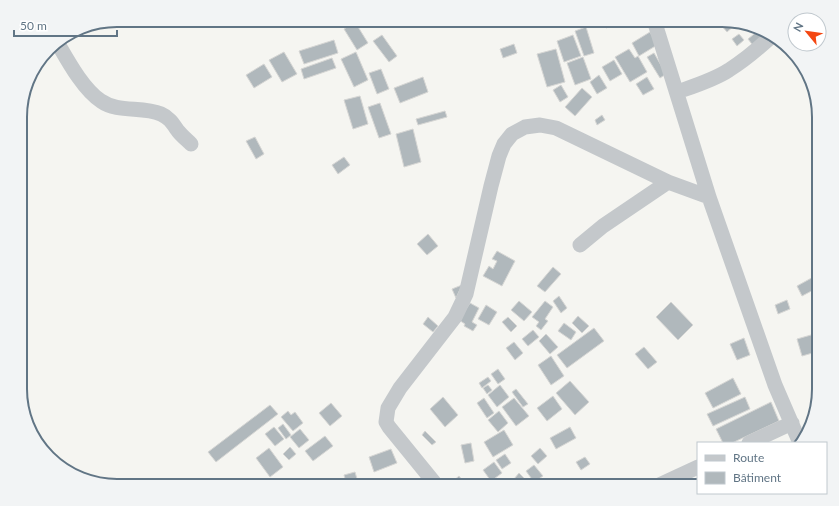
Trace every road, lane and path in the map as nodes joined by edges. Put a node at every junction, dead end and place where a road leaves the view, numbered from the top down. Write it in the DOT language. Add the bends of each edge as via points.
graph roads {
  1 [pos="656,27"];
  2 [pos="768,40"];
  3 [pos="60,47"];
  4 [pos="677,92"];
  5 [pos="191,144"];
  6 [pos="668,182"];
  7 [pos="709,197"];
  8 [pos="580,245"];
  9 [pos="792,423"];
  10 [pos="798,437"];
  11 [pos="751,442"];
  12 [pos="697,467"];
  13 [pos="431,479"];
  14 [pos="671,479"];
  1 -- 4 [label="street"];
  2 -- 4 [label="street" via="728,71"];
  3 -- 5 [label="street" via="84,83 102,102 116,107 146,109 161,114 172,121"];
  4 -- 7 [label="street"];
  6 -- 7 [label="street"];
  6 -- 8 [label="street"];
  6 -- 13 [label="street" via="556,128 540,125 524,128 512,134 504,144 491,186 472,274 462,306 400,388 388,408 386,422 389,427"];
  7 -- 9 [label="street" via="775,384"];
  9 -- 10 [label="street"];
  9 -- 11 [label="street"];
  12 -- 14 [label="street"];
}
